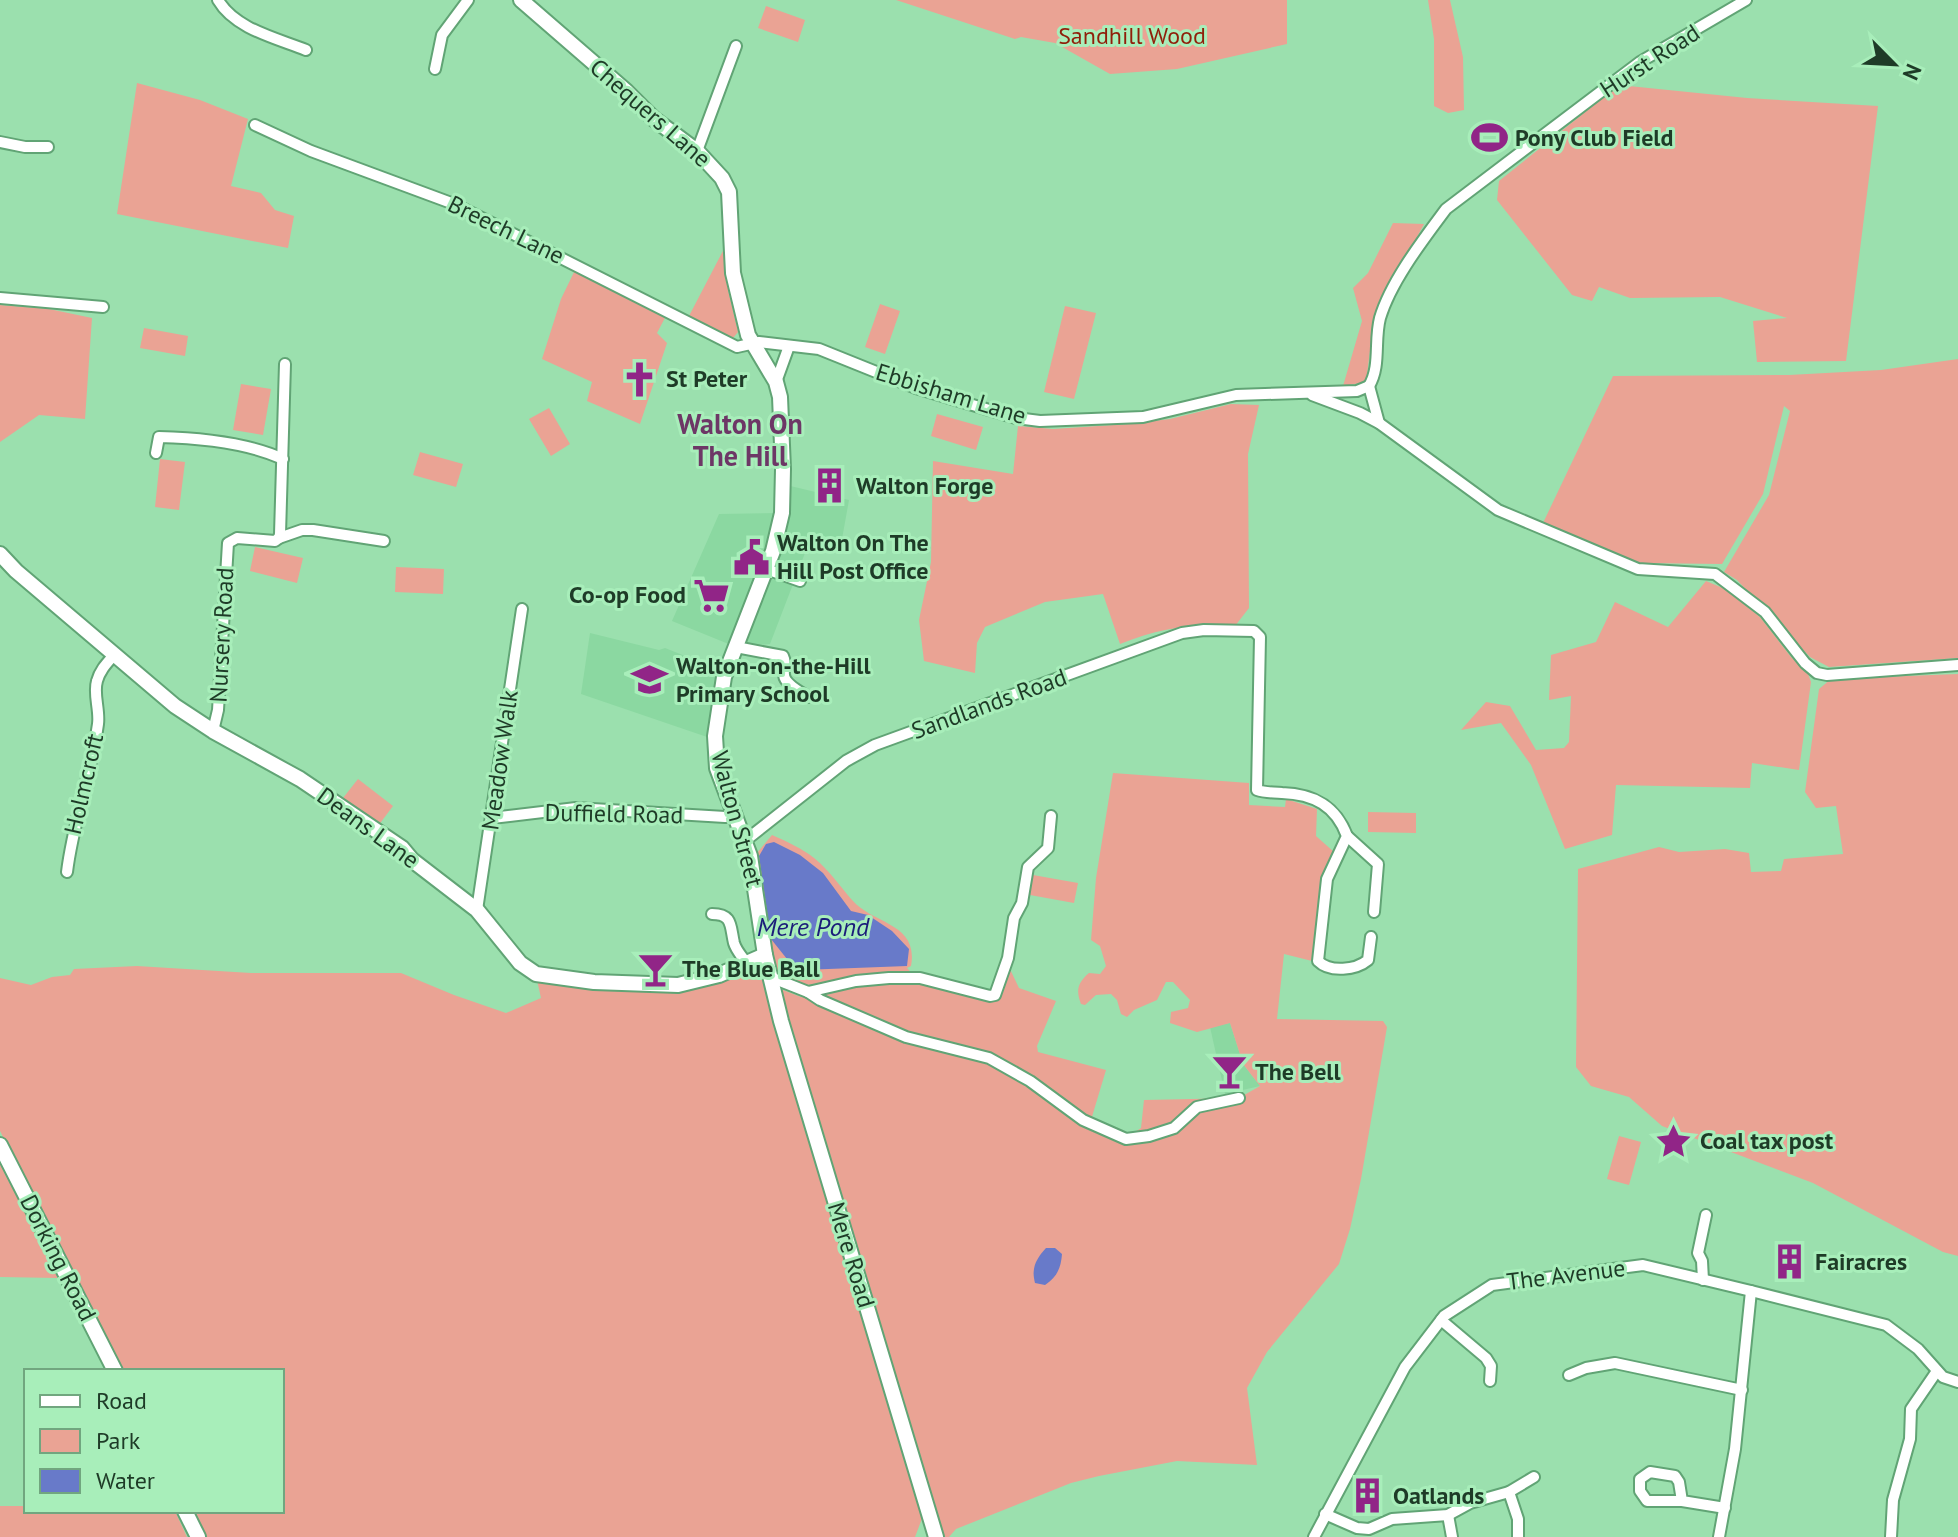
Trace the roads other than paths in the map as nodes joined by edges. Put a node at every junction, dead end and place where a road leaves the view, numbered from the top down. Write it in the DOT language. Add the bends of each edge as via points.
graph roads {
  1 [pos="218,0"];
  2 [pos="468,0"];
  3 [pos="521,0"];
  4 [pos="1746,0"];
  5 [pos="736,46"];
  6 [pos="306,50"];
  7 [pos="435,69"];
  8 [pos="255,125"];
  9 [pos="0,142"];
  10 [pos="48,147"];
  11 [pos="697,151"];
  12 [pos="0,298"];
  13 [pos="103,307"];
  14 [pos="751,344"];
  15 [pos="789,346"];
  16 [pos="285,364"];
  17 [pos="776,382"];
  18 [pos="1369,386"];
  19 [pos="1357,391"];
  20 [pos="1306,393"];
  21 [pos="1360,413"];
  22 [pos="1379,423"];
  23 [pos="156,453"];
  24 [pos="283,459"];
  25 [pos="279,538"];
  26 [pos="384,541"];
  27 [pos="0,554"];
  28 [pos="766,569"];
  29 [pos="800,581"];
  30 [pos="522,609"];
  31 [pos="736,647"];
  32 [pos="114,655"];
  33 [pos="1958,665"];
  34 [pos="808,697"];
  35 [pos="213,731"];
  36 [pos="736,815"];
  37 [pos="1051,816"];
  38 [pos="492,818"];
  39 [pos="1347,836"];
  40 [pos="746,840"];
  41 [pos="67,872"];
  42 [pos="477,910"];
  43 [pos="1374,912"];
  44 [pos="712,914"];
  45 [pos="1371,937"];
  46 [pos="765,955"];
  47 [pos="745,961"];
  48 [pos="770,977"];
  49 [pos="808,992"];
  50 [pos="1239,1098"];
  51 [pos="0,1145"];
  52 [pos="1706,1215"];
  53 [pos="1703,1280"];
  54 [pos="1751,1291"];
  55 [pos="1441,1320"];
  56 [pos="114,1369"];
  57 [pos="1937,1371"];
  58 [pos="1569,1375"];
  59 [pos="1490,1381"];
  60 [pos="1958,1382"];
  61 [pos="1742,1390"];
  62 [pos="1534,1477"];
  63 [pos="1509,1492"];
  64 [pos="1682,1501"];
  65 [pos="1725,1508"];
  66 [pos="186,1513"];
  67 [pos="1325,1514"];
  68 [pos="1448,1515"];
  69 [pos="933,1535"];
  70 [pos="198,1537"];
  71 [pos="1314,1537"];
  72 [pos="1452,1537"];
  73 [pos="1518,1537"];
  74 [pos="1719,1537"];
  75 [pos="1891,1537"];
  1 -- 6 [label="street" via="226,14 241,23"];
  2 -- 7 [label="street" via="442,35"];
  3 -- 11 [label="main road, Chequers Lane"];
  4 -- 18 [label="street, Hurst Road" via="1640,62 1446,209 1381,316 1375,376"];
  5 -- 11 [label="street"];
  8 -- 14 [label="street, Breech Lane" via="446,200 737,347"];
  9 -- 10 [label="street"];
  11 -- 14 [label="main road, Chequers Lane" via="729,192 733,273"];
  12 -- 13 [label="street"];
  14 -- 15 [label="street, Ebbisham Lane"];
  14 -- 17 [label="main road, Walton Street"];
  15 -- 17 [label="street"];
  15 -- 20 [label="street, Ebbisham Lane" via="819,349 916,388 1040,421 1143,417 1236,395"];
  16 -- 24 [label="street"];
  17 -- 28 [label="main road, Walton Street" via="782,513"];
  18 -- 19 [label="street, Ebbisham Lane"];
  18 -- 22 [label="street"];
  19 -- 20 [label="street, Ebbisham Lane"];
  19 -- 21 [label="street"];
  20 -- 21 [label="street, Ebbisham Lane"];
  21 -- 22 [label="street, Ebbisham Lane"];
  22 -- 33 [label="street, Ebbisham Lane" via="1498,510 1638,569 1715,574 1765,612 1817,673"];
  23 -- 24 [label="street" via="159,437 260,448"];
  24 -- 25 [label="street"];
  25 -- 26 [label="street, Nursery Road" via="313,530"];
  25 -- 35 [label="street, Nursery Road" via="237,538 228,543"];
  27 -- 32 [label="main road, Deans Lane"];
  28 -- 29 [label="street"];
  28 -- 31 [label="main road, Walton Street"];
  30 -- 38 [label="street, Meadow Walk"];
  31 -- 34 [label="street" via="783,656 787,682"];
  31 -- 36 [label="main road, Walton Street" via="720,693 715,745 720,776"];
  32 -- 35 [label="main road, Deans Lane"];
  32 -- 41 [label="street, Holmcroft" via="96,682 98,726"];
  35 -- 42 [label="main road, Deans Lane" via="371,826"];
  36 -- 38 [label="street, Duffield Road" via="576,808"];
  36 -- 40 [label="main road, Walton Street"];
  37 -- 49 [label="street" via="1048,848 1028,867 995,995 920,978 856,981"];
  38 -- 42 [label="street, Meadow Walk"];
  39 -- 40 [label="street, Sandlands Road" via="1334,812 1315,798 1259,792 1255,787 1258,633 1204,630 1182,633 875,745 846,761"];
  39 -- 43 [label="street" via="1378,864"];
  39 -- 45 [label="street" via="1325,891 1318,961 1348,969 1364,964"];
  40 -- 46 [label="main road, Walton Street"];
  42 -- 47 [label="main road, Deans Lane" via="520,963 541,976 678,985 719,975"];
  44 -- 47 [label="street" via="729,919"];
  46 -- 47 [label="main road, Deans Lane"];
  46 -- 48 [label="main road, Walton Street"];
  48 -- 49 [label="street"];
  48 -- 69 [label="main road, Mere Road"];
  49 -- 50 [label="street" via="906,1037 989,1058 1083,1120 1126,1139 1174,1128 1197,1107"];
  51 -- 56 [label="main road, Dorking Road"];
  52 -- 53 [label="street" via="1698,1253"];
  53 -- 54 [label="street, The Avenue"];
  53 -- 55 [label="street, The Avenue" via="1643,1265 1492,1285"];
  54 -- 57 [label="street, The Avenue" via="1886,1325"];
  54 -- 61 [label="street"];
  55 -- 59 [label="street" via="1486,1358"];
  55 -- 67 [label="street, The Avenue" via="1405,1367"];
  57 -- 60 [label="street, The Avenue"];
  57 -- 75 [label="street" via="1911,1409"];
  58 -- 61 [label="street" via="1615,1363"];
  61 -- 65 [label="street"];
  62 -- 63 [label="street"];
  63 -- 68 [label="street"];
  63 -- 73 [label="street"];
  64 -- 65 [label="street"];
  65 -- 74 [label="street"];
  66 -- 70 [label="main road"];
  67 -- 68 [label="street" via="1369,1529 1392,1519"];
  67 -- 71 [label="street, The Avenue"];
  68 -- 72 [label="street"];
}
